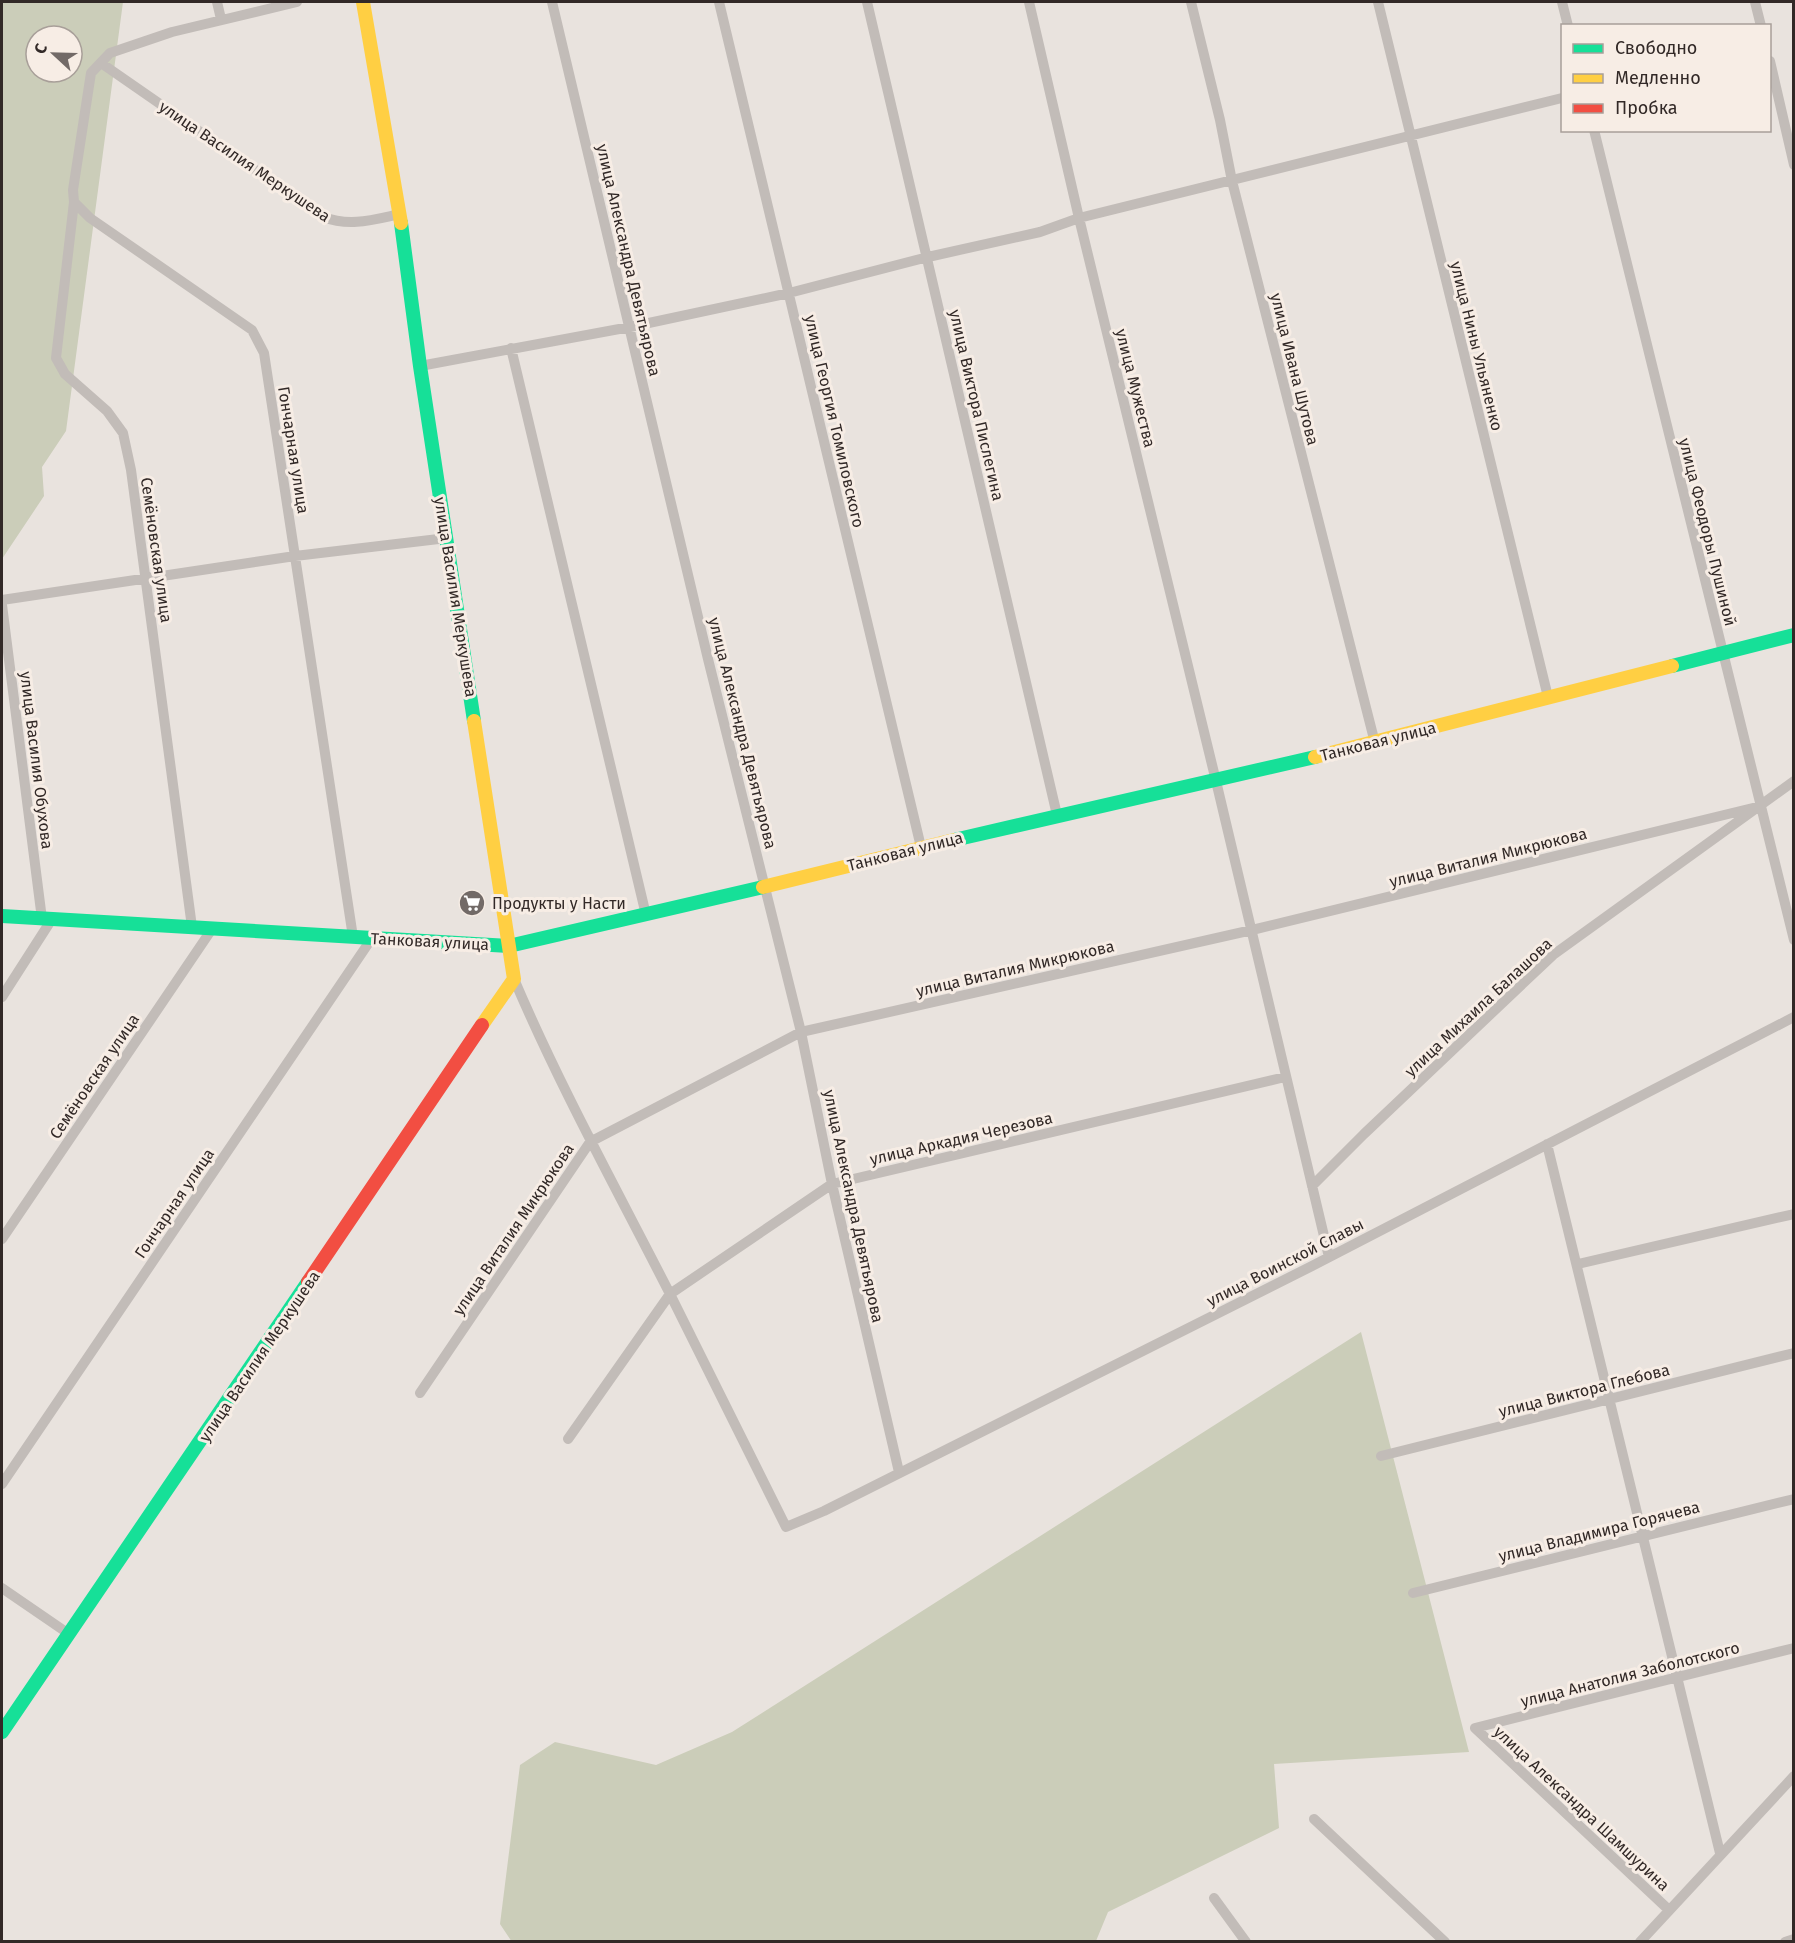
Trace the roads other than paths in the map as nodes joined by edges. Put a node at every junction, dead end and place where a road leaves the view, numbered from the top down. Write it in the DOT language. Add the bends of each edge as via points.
graph roads {
  1 [pos="217,2"];
  2 [pos="297,2"];
  3 [pos="363,2"];
  4 [pos="552,2"];
  5 [pos="719,2"];
  6 [pos="867,2"];
  7 [pos="1029,2"];
  8 [pos="1191,2"];
  9 [pos="1378,2"];
  10 [pos="1562,2"];
  11 [pos="1755,2"];
  12 [pos="221,20"];
  13 [pos="1568,24"];
  14 [pos="1760,24"];
  15 [pos="101,63"];
  16 [pos="1771,65"];
  17 [pos="1561,98"];
  18 [pos="1594,132"];
  19 [pos="1410,135"];
  20 [pos="1794,165"];
  21 [pos="1232,181"];
  22 [pos="74,202"];
  23 [pos="400,214"];
  24 [pos="1079,218"];
  25 [pos="928,258"];
  26 [pos="789,293"];
  27 [pos="630,327"];
  28 [pos="511,348"];
  29 [pos="420,366"];
  30 [pos="447,538"];
  31 [pos="295,556"];
  32 [pos="146,578"];
  33 [pos="2,600"];
  34 [pos="2,605"];
  35 [pos="1794,635"];
  36 [pos="1722,654"];
  37 [pos="1548,697"];
  38 [pos="1375,743"];
  39 [pos="1216,781"];
  40 [pos="1794,781"];
  41 [pos="1761,806"];
  42 [pos="1057,815"];
  43 [pos="921,847"];
  44 [pos="766,886"];
  45 [pos="646,915"];
  46 [pos="2,916"];
  47 [pos="47,919"];
  48 [pos="192,927"];
  49 [pos="212,929"];
  50 [pos="1252,930"];
  51 [pos="353,937"];
  52 [pos="372,938"];
  53 [pos="1794,940"];
  54 [pos="509,946"];
  55 [pos="514,979"];
  56 [pos="2,997"];
  57 [pos="1794,1017"];
  58 [pos="801,1032"];
  59 [pos="1285,1077"];
  60 [pos="590,1142"];
  61 [pos="1547,1144"];
  62 [pos="832,1184"];
  63 [pos="1312,1186"];
  64 [pos="1794,1214"];
  65 [pos="2,1239"];
  66 [pos="1329,1257"];
  67 [pos="1578,1264"];
  68 [pos="670,1294"];
  69 [pos="1794,1353"];
  70 [pos="420,1393"];
  71 [pos="1609,1399"];
  72 [pos="568,1439"];
  73 [pos="1381,1456"];
  74 [pos="899,1473"];
  75 [pos="2,1484"];
  76 [pos="1794,1499"];
  77 [pos="786,1527"];
  78 [pos="1643,1535"];
  79 [pos="2,1588"];
  80 [pos="1413,1593"];
  81 [pos="69,1634"];
  82 [pos="1794,1648"];
  83 [pos="1678,1678"];
  84 [pos="1474,1728"];
  85 [pos="2,1731"];
  86 [pos="1794,1776"];
  87 [pos="1794,1791"];
  88 [pos="1776,1795"];
  89 [pos="1314,1819"];
  90 [pos="1720,1853"];
  91 [pos="1214,1898"];
  92 [pos="1669,1910"];
  93 [pos="1794,1939"];
  94 [pos="1246,1941"];
  95 [pos="1445,1941"];
  96 [pos="1640,1941"];
  97 [pos="1785,1941"];
  1 -- 12 [label="street"];
  2 -- 12 [label="street"];
  3 -- 23 [label="street, улица Василия Меркушева"];
  4 -- 27 [label="street, улица Александра Девятьярова"];
  5 -- 26 [label="street, улица Георгия Томиловского"];
  6 -- 25 [label="street, улица Виктора Пислегина"];
  7 -- 24 [label="street, улица Мужества"];
  8 -- 21 [label="street, улица Ивана Шутова"];
  9 -- 19 [label="street, улица Нины Ульяненко"];
  10 -- 13 [label="street"];
  11 -- 14 [label="street"];
  12 -- 15 [label="street" via="110,53"];
  15 -- 22 [label="street" via="91,73"];
  15 -- 23 [label="street, улица Василия Меркушева" via="323,217 354,223"];
  16 -- 20 [label="street"];
  17 -- 19 [label="street"];
  18 -- 36 [label="street, улица Феодоры Пушиной"];
  19 -- 21 [label="street"];
  19 -- 37 [label="street, улица Нины Ульяненко"];
  21 -- 24 [label="street"];
  21 -- 38 [label="street, улица Ивана Шутова"];
  22 -- 31 [label="street, Гончарная улица" via="90,218 252,330 264,353"];
  22 -- 32 [label="street, Семёновская улица" via="56,358 65,374 107,411 123,433"];
  23 -- 29 [label="street, улица Василия Меркушева"];
  24 -- 25 [label="street" via="1040,232"];
  24 -- 39 [label="street, улица Мужества"];
  25 -- 26 [label="street"];
  25 -- 42 [label="street, улица Виктора Пислегина"];
  26 -- 27 [label="street"];
  26 -- 43 [label="street, улица Георгия Томиловского"];
  27 -- 28 [label="street"];
  27 -- 44 [label="street, улица Александра Девятьярова"];
  28 -- 29 [label="street"];
  28 -- 45 [label="street"];
  29 -- 30 [label="street, улица Василия Меркушева"];
  30 -- 31 [label="street"];
  30 -- 54 [label="street, улица Василия Меркушева"];
  31 -- 32 [label="street"];
  31 -- 51 [label="street, Гончарная улица"];
  32 -- 33 [label="street"];
  32 -- 48 [label="street, Семёновская улица"];
  34 -- 47 [label="street, улица Василия Обухова"];
  35 -- 36 [label="street, Танковая улица"];
  36 -- 37 [label="street, Танковая улица"];
  36 -- 41 [label="street, улица Феодоры Пушиной"];
  37 -- 38 [label="street, Танковая улица"];
  38 -- 39 [label="street, Танковая улица"];
  39 -- 42 [label="street, Танковая улица"];
  39 -- 50 [label="street, улица Мужества"];
  40 -- 41 [label="street, улица Михаила Балашова"];
  41 -- 50 [label="street, улица Виталия Микрюкова"];
  41 -- 53 [label="street, улица Феодоры Пушиной"];
  41 -- 63 [label="street, улица Михаила Балашова" via="1553,955"];
  42 -- 43 [label="street, Танковая улица"];
  43 -- 44 [label="street, Танковая улица"];
  44 -- 45 [label="street, Танковая улица"];
  44 -- 58 [label="street, улица Александра Девятьярова"];
  45 -- 54 [label="street, Танковая улица"];
  46 -- 47 [label="street, Танковая улица"];
  47 -- 48 [label="street, Танковая улица"];
  47 -- 56 [label="street"];
  48 -- 49 [label="street, Танковая улица"];
  49 -- 51 [label="street, Танковая улица"];
  49 -- 65 [label="street, Семёновская улица"];
  50 -- 58 [label="street, улица Виталия Микрюкова"];
  50 -- 59 [label="street, улица Мужества"];
  51 -- 52 [label="street, Танковая улица"];
  52 -- 54 [label="street, Танковая улица"];
  52 -- 75 [label="street, Гончарная улица"];
  54 -- 55 [label="street, улица Василия Меркушева"];
  55 -- 60 [label="street, улица Василия Меркушева"];
  55 -- 81 [label="street, улица Василия Меркушева"];
  57 -- 61 [label="street, улица Воинской Славы"];
  58 -- 60 [label="street, улица Виталия Микрюкова"];
  58 -- 62 [label="street, улица Александра Девятьярова"];
  59 -- 62 [label="street, улица Аркадия Черезова"];
  59 -- 63 [label="street, улица Мужества"];
  60 -- 68 [label="street, улица Василия Меркушева"];
  60 -- 70 [label="street, улица Виталия Микрюкова"];
  61 -- 66 [label="street, улица Воинской Славы"];
  61 -- 67 [label="street"];
  62 -- 68 [label="street, улица Аркадия Черезова"];
  62 -- 74 [label="street, улица Александра Девятьярова"];
  63 -- 66 [label="street, улица Мужества"];
  64 -- 67 [label="street"];
  66 -- 74 [label="street, улица Воинской Славы"];
  67 -- 71 [label="street"];
  68 -- 72 [label="street, улица Аркадия Черезова"];
  68 -- 77 [label="street, улица Василия Меркушева"];
  69 -- 71 [label="street, улица Виктора Глебова"];
  71 -- 73 [label="street, улица Виктора Глебова"];
  71 -- 78 [label="street"];
  74 -- 77 [label="street, улица Воинской Славы"];
  76 -- 78 [label="street, улица Владимира Горячева"];
  78 -- 80 [label="street, улица Владимира Горячева"];
  78 -- 83 [label="street"];
  79 -- 81 [label="street"];
  81 -- 85 [label="street, улица Василия Меркушева"];
  82 -- 83 [label="street, улица Анатолия Заболотского"];
  83 -- 84 [label="street, улица Анатолия Заболотского"];
  83 -- 90 [label="street"];
  84 -- 92 [label="street, улица Александра Шамшурина"];
  86 -- 88 [label="street"];
  87 -- 88 [label="street"];
  88 -- 90 [label="street"];
  89 -- 95 [label="street"];
  90 -- 92 [label="street"];
  91 -- 94 [label="street"];
  92 -- 96 [label="street"];
  93 -- 97 [label="street"];
}
